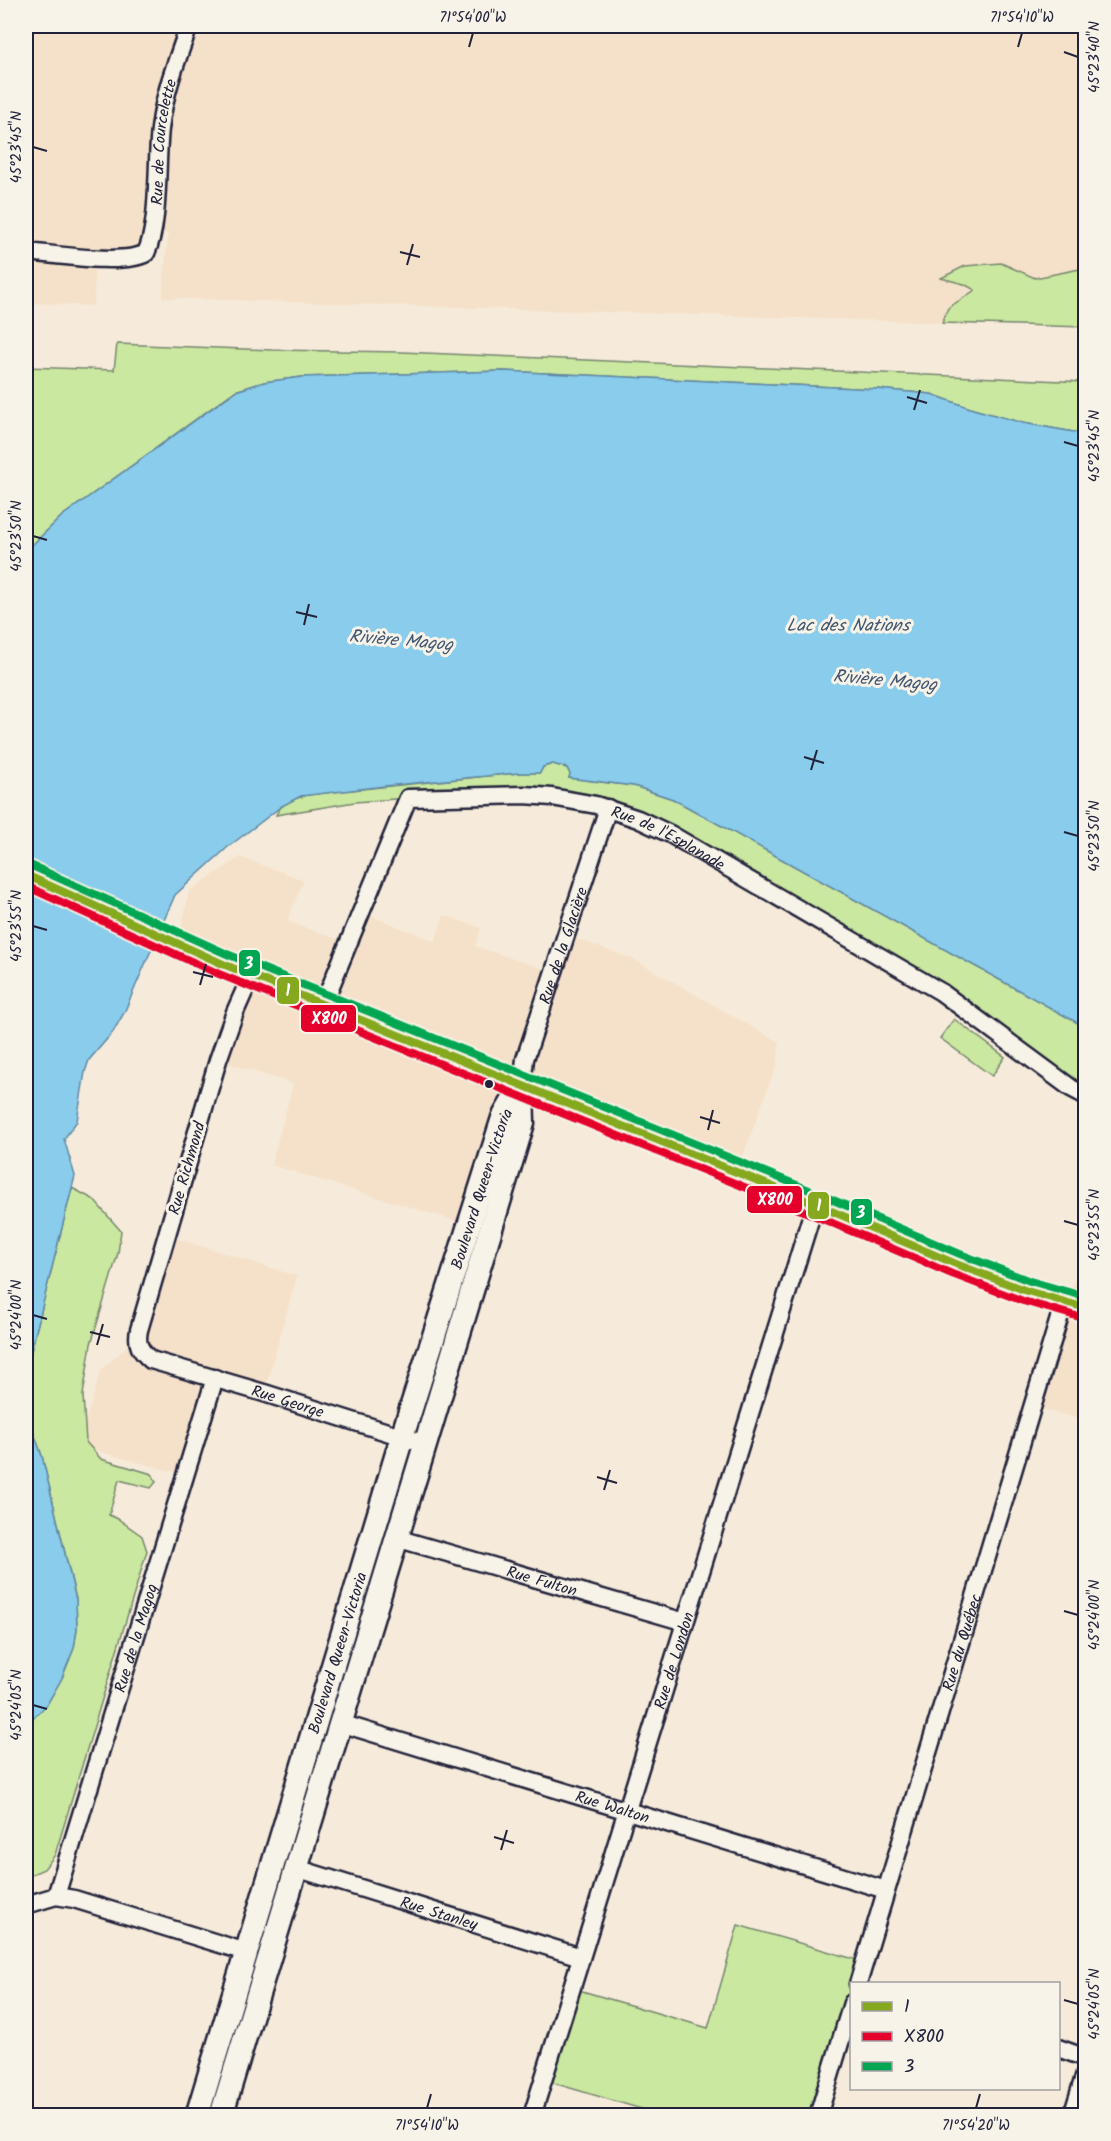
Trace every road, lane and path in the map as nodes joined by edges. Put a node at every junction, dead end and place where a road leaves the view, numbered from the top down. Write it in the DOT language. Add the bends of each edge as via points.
graph roads {
  1 [pos="189,26"];
  2 [pos="26,252"];
  3 [pos="608,808"];
  4 [pos="26,875"];
  5 [pos="251,976"];
  6 [pos="323,1005"];
  7 [pos="522,1085"];
  8 [pos="1086,1096"];
  9 [pos="815,1204"];
  10 [pos="1075,1305"];
  11 [pos="151,1360"];
  12 [pos="215,1378"];
  13 [pos="402,1437"];
  14 [pos="425,1444"];
  15 [pos="396,1538"];
  16 [pos="685,1622"];
  17 [pos="340,1723"];
  18 [pos="627,1811"];
  19 [pos="296,1868"];
  20 [pos="886,1890"];
  21 [pos="56,1896"];
  22 [pos="26,1905"];
  23 [pos="246,1952"];
  24 [pos="581,1957"];
  25 [pos="858,1982"];
  26 [pos="850,2010"];
  27 [pos="1060,2048"];
  28 [pos="1086,2058"];
  29 [pos="1086,2070"];
  30 [pos="197,2115"];
  31 [pos="221,2115"];
  32 [pos="532,2115"];
  33 [pos="818,2115"];
  34 [pos="1072,2115"];
  1 -- 2 [label="street, Rue de Courcelette" via="163,110 153,233 146,253 110,259"];
  3 -- 6 [label="street, Rue de l'Esplanade" via="576,800 524,795 408,798"];
  3 -- 7 [label="street, Rue de la Glacière" via="525,1059"];
  3 -- 8 [label="street, Rue de l'Esplanade" via="670,834 910,973"];
  4 -- 5 [label="main road"];
  5 -- 6 [label="main road"];
  5 -- 11 [label="street, Rue Richmond" via="218,1060 139,1330 138,1345"];
  6 -- 7 [label="main road"];
  7 -- 9 [label="main road"];
  7 -- 13 [label="street, Boulevard Queen-Victoria" via="503,1118"];
  7 -- 14 [label="street, Boulevard Queen-Victoria" via="523,1123"];
  9 -- 10 [label="main road" via="986,1276"];
  9 -- 16 [label="street, Rue de London"];
  10 -- 20 [label="street, Rue du Québec"];
  11 -- 12 [label="street, Rue George"];
  12 -- 13 [label="street, Rue George"];
  12 -- 21 [label="street, Rue de la Magog"];
  13 -- 14 [label="street, Rue George"];
  13 -- 23 [label="street, Boulevard Queen-Victoria"];
  14 -- 15 [label="street, Boulevard Queen-Victoria"];
  15 -- 16 [label="street, Rue Fulton"];
  15 -- 17 [label="street, Boulevard Queen-Victoria"];
  16 -- 18 [label="street, Rue de London"];
  17 -- 18 [label="street, Rue Walton"];
  17 -- 19 [label="street, Boulevard Queen-Victoria"];
  18 -- 20 [label="street, Rue Walton"];
  18 -- 24 [label="street, Rue de London"];
  19 -- 24 [label="street, Rue Stanley"];
  19 -- 31 [label="street, Boulevard Queen-Victoria"];
  20 -- 25 [label="street, Rue du Québec"];
  21 -- 22 [label="street"];
  21 -- 23 [label="street"];
  23 -- 30 [label="street, Boulevard Queen-Victoria"];
  24 -- 32 [label="street, Rue de London"];
  26 -- 33 [label="street"];
  27 -- 28 [label="street"];
  29 -- 34 [label="street"];
}
